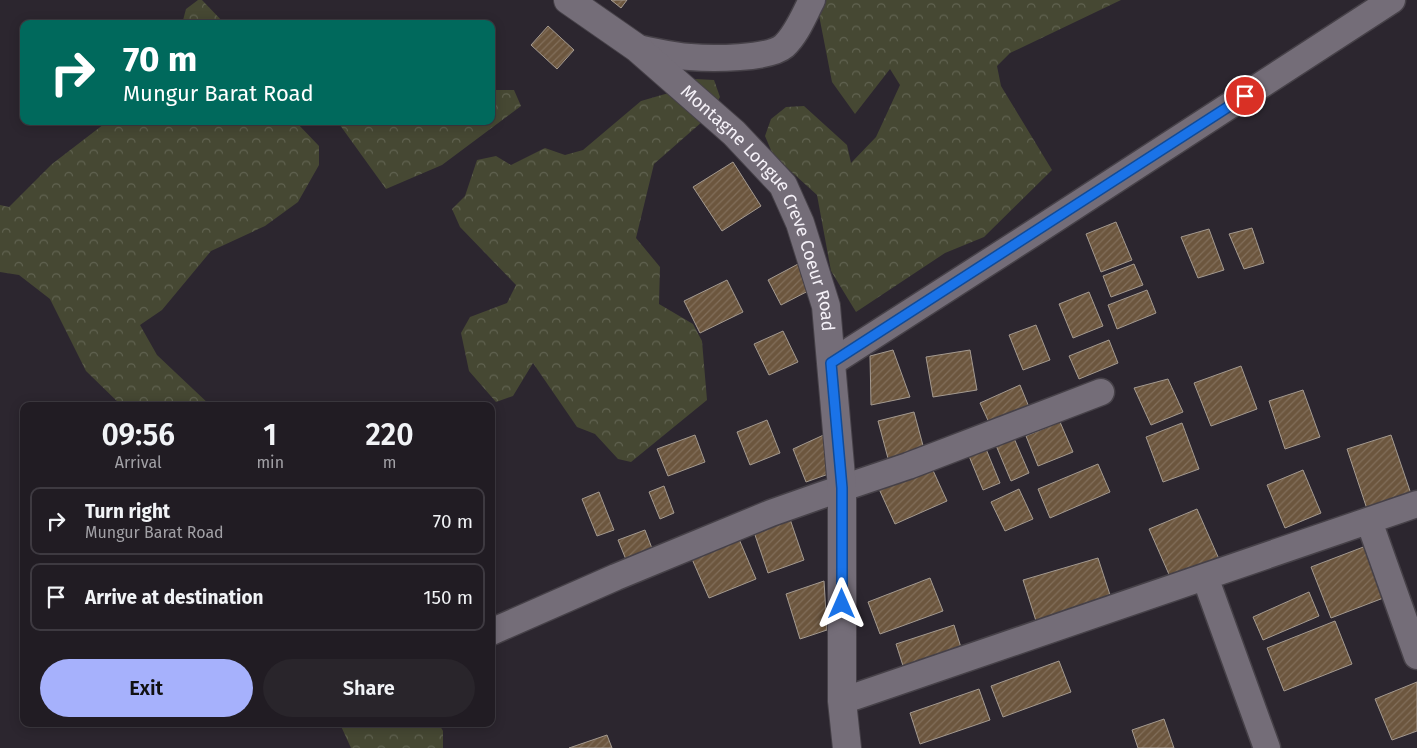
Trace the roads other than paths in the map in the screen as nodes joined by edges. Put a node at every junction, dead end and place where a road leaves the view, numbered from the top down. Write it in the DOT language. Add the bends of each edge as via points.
graph roads {
  1 [pos="568,0"];
  2 [pos="812,0"];
  3 [pos="1392,0"];
  4 [pos="637,48"];
  5 [pos="831,363"];
  6 [pos="1101,392"];
  7 [pos="842,488"];
  8 [pos="1417,504"];
  9 [pos="1369,521"];
  10 [pos="1205,577"];
  11 [pos="495,630"];
  12 [pos="1417,656"];
  13 [pos="842,700"];
  14 [pos="847,748"];
  15 [pos="1267,748"];
  1 -- 4 [label="main road, Montagne Longue Creve Coeur Road"];
  2 -- 4 [label="street" via="797,30 784,46 772,53 689,57"];
  3 -- 5 [label="street"];
  4 -- 5 [label="main road, Montagne Longue Creve Coeur Road" via="734,133 782,185 800,223 826,306"];
  5 -- 7 [label="main road, Montagne Longue Creve Coeur Road"];
  6 -- 7 [label="street"];
  7 -- 11 [label="street" via="616,576"];
  7 -- 13 [label="main road, Montagne Longue Creve Coeur Road"];
  8 -- 9 [label="street"];
  9 -- 10 [label="street"];
  9 -- 12 [label="street"];
  10 -- 13 [label="street"];
  10 -- 15 [label="street"];
  13 -- 14 [label="main road, Montagne Longue Creve Coeur Road"];
}
